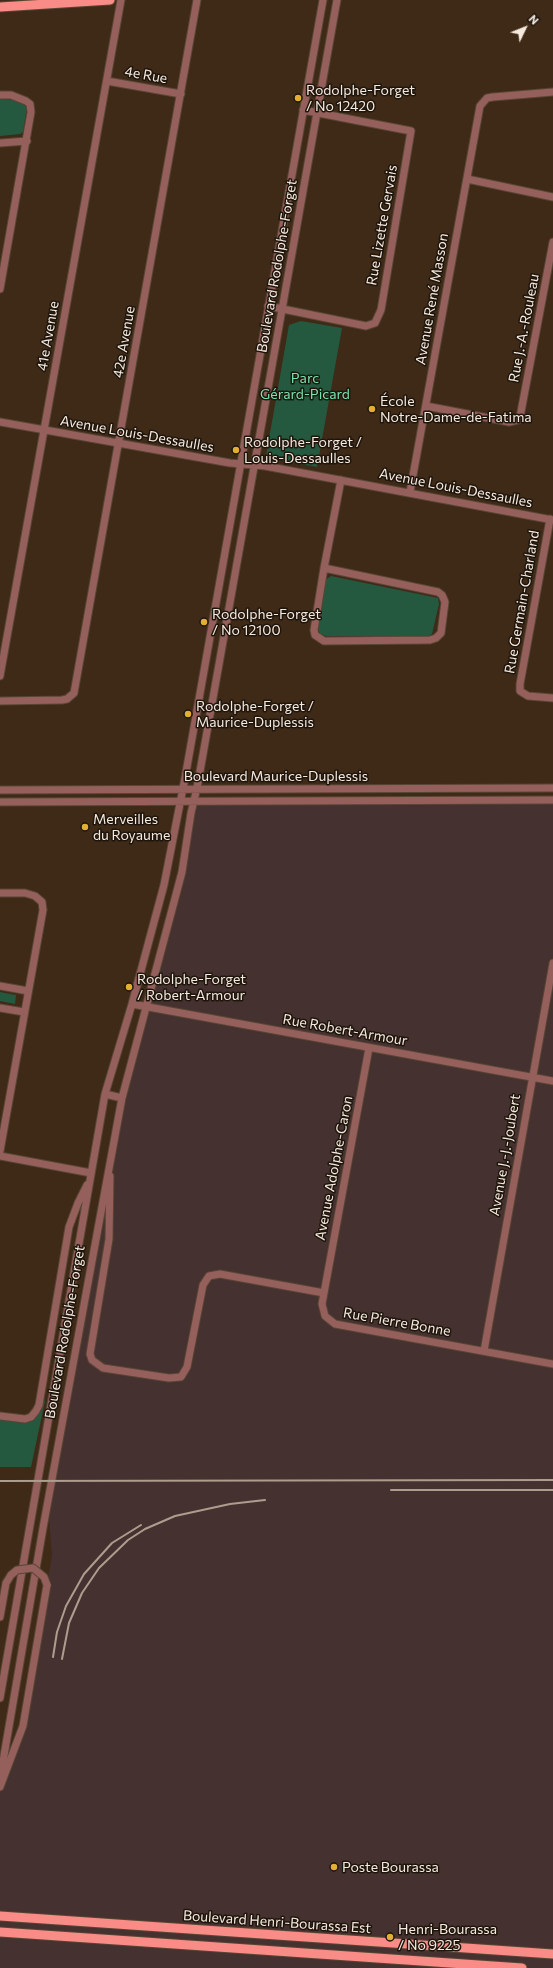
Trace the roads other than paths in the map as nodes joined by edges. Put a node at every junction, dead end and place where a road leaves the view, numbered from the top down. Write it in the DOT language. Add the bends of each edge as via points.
graph roads {
  1 [pos="110,0"];
  2 [pos="121,0"];
  3 [pos="197,0"];
  4 [pos="323,0"];
  5 [pos="337,0"];
  6 [pos="0,7"];
  7 [pos="107,81"];
  8 [pos="553,92"];
  9 [pos="181,94"];
  10 [pos="0,95"];
  11 [pos="303,110"];
  12 [pos="318,113"];
  13 [pos="27,141"];
  14 [pos="0,143"];
  15 [pos="467,180"];
  16 [pos="553,197"];
  17 [pos="553,242"];
  18 [pos="0,289"];
  19 [pos="268,306"];
  20 [pos="282,309"];
  21 [pos="426,406"];
  22 [pos="0,422"];
  23 [pos="44,430"];
  24 [pos="119,443"];
  25 [pos="241,464"];
  26 [pos="254,465"];
  27 [pos="341,480"];
  28 [pos="410,492"];
  29 [pos="552,519"];
  30 [pos="324,568"];
  31 [pos="0,676"];
  32 [pos="553,698"];
  33 [pos="0,701"];
  34 [pos="197,788"];
  35 [pos="553,788"];
  36 [pos="183,789"];
  37 [pos="0,790"];
  38 [pos="553,800"];
  39 [pos="0,802"];
  40 [pos="180,802"];
  41 [pos="194,802"];
  42 [pos="0,893"];
  43 [pos="553,963"];
  44 [pos="0,986"];
  45 [pos="28,991"];
  46 [pos="132,1004"];
  47 [pos="147,1007"];
  48 [pos="0,1008"];
  49 [pos="24,1012"];
  50 [pos="369,1048"];
  51 [pos="532,1078"];
  52 [pos="553,1081"];
  53 [pos="105,1094"];
  54 [pos="122,1098"];
  55 [pos="0,1151"];
  56 [pos="0,1156"];
  57 [pos="110,1158"];
  58 [pos="91,1177"];
  59 [pos="324,1293"];
  60 [pos="484,1351"];
  61 [pos="553,1364"];
  62 [pos="0,1416"];
  63 [pos="0,1617"];
  64 [pos="0,1698"];
  65 [pos="0,1779"];
  66 [pos="0,1787"];
  67 [pos="0,1916"];
  68 [pos="0,1932"];
  69 [pos="553,1954"];
  70 [pos="522,1968"];
  1 -- 6 [label="main road"];
  2 -- 7 [label="street, 41e Avenue"];
  3 -- 9 [label="street, 42e Avenue"];
  4 -- 11 [label="street, Boulevard Rodolphe-Forget"];
  5 -- 12 [label="street, Boulevard Rodolphe-Forget"];
  7 -- 9 [label="street, 4e Rue"];
  7 -- 23 [label="street, 41e Avenue"];
  8 -- 15 [label="street, Avenue René Masson" via="487,98 478,111"];
  9 -- 24 [label="street, 42e Avenue"];
  10 -- 13 [label="street" via="11,95 30,104"];
  11 -- 12 [label="street, Rue Lizette Gervais"];
  11 -- 19 [label="street, Boulevard Rodolphe-Forget"];
  12 -- 20 [label="street, Boulevard Rodolphe-Forget"];
  12 -- 20 [label="street, Rue Lizette Gervais" via="411,131 381,310 375,323 366,326"];
  13 -- 14 [label="street"];
  13 -- 18 [label="street"];
  15 -- 16 [label="street"];
  15 -- 21 [label="street, Avenue René Masson"];
  17 -- 21 [label="street, Rue J.-A.-Rouleau" via="518,420 509,422"];
  19 -- 20 [label="street, Rue Lizette Gervais"];
  19 -- 25 [label="street, Boulevard Rodolphe-Forget"];
  20 -- 26 [label="street, Boulevard Rodolphe-Forget"];
  21 -- 28 [label="street, Avenue René Masson"];
  22 -- 23 [label="street, Avenue Louis-Dessaulles"];
  23 -- 24 [label="street, Avenue Louis-Dessaulles"];
  23 -- 31 [label="street, 41e Avenue"];
  24 -- 25 [label="street, Avenue Louis-Dessaulles"];
  24 -- 33 [label="street, 42e Avenue" via="75,689 71,697 62,700"];
  25 -- 26 [label="street, Avenue Louis-Dessaulles"];
  25 -- 36 [label="street, Boulevard Rodolphe-Forget"];
  26 -- 27 [label="street, Avenue Louis-Dessaulles"];
  26 -- 34 [label="street, Boulevard Rodolphe-Forget"];
  27 -- 28 [label="street, Avenue Louis-Dessaulles"];
  27 -- 30 [label="street"];
  28 -- 29 [label="street, Avenue Louis-Dessaulles"];
  29 -- 32 [label="street, Rue Germain-Charland" via="520,691 528,696"];
  30 -- 30 [label="street" via="314,630 315,635 324,641 430,640 441,632 445,602 438,592"];
  34 -- 35 [label="street, Boulevard Maurice-Duplessis"];
  34 -- 36 [label="street, Boulevard Maurice-Duplessis"];
  34 -- 41 [label="street, Boulevard Rodolphe-Forget"];
  36 -- 37 [label="street, Boulevard Maurice-Duplessis"];
  36 -- 40 [label="street, Boulevard Rodolphe-Forget"];
  38 -- 41 [label="street, Boulevard Maurice-Duplessis"];
  39 -- 40 [label="street, Boulevard Maurice-Duplessis"];
  40 -- 41 [label="street, Boulevard Maurice-Duplessis"];
  40 -- 46 [label="street, Boulevard Rodolphe-Forget" via="164,885"];
  41 -- 47 [label="street, Boulevard Rodolphe-Forget" via="182,872"];
  42 -- 45 [label="street" via="25,893 35,896 42,902 44,910"];
  43 -- 51 [label="street, Avenue J.-J.-Joubert"];
  44 -- 45 [label="street"];
  45 -- 49 [label="street"];
  46 -- 47 [label="street, Rue Robert-Armour"];
  46 -- 53 [label="street, Boulevard Rodolphe-Forget"];
  47 -- 50 [label="street, Rue Robert-Armour"];
  47 -- 54 [label="street, Boulevard Rodolphe-Forget"];
  48 -- 49 [label="street"];
  49 -- 55 [label="street"];
  50 -- 51 [label="street, Rue Robert-Armour"];
  50 -- 59 [label="street, Avenue Adolphe-Caron"];
  51 -- 52 [label="street, Rue Robert-Armour"];
  51 -- 60 [label="street, Avenue J.-J.-Joubert"];
  53 -- 54 [label="street"];
  53 -- 58 [label="street, Boulevard Rodolphe-Forget"];
  54 -- 57 [label="street, Boulevard Rodolphe-Forget"];
  56 -- 58 [label="street"];
  57 -- 59 [label="street" via="110,1234 91,1348 92,1360 103,1368 169,1378 181,1377 187,1367 205,1280 209,1276 220,1274"];
  57 -- 65 [label="street, Boulevard Rodolphe-Forget"];
  58 -- 62 [label="street, Boulevard Rodolphe-Forget" via="69,1227 43,1389 36,1411 31,1417 19,1420"];
  58 -- 64 [label="street, Boulevard Rodolphe-Forget"];
  59 -- 60 [label="street, Rue Pierre Bonne" via="322,1304 325,1316 335,1324"];
  60 -- 61 [label="street, Rue Pierre Bonne"];
  63 -- 66 [label="street, bridge" via="6,1583 11,1575 17,1570 32,1568 44,1577 47,1585 23,1726"];
  67 -- 69 [label="main road, Boulevard Henri-Bourassa Est"];
  68 -- 70 [label="main road, Boulevard Henri-Bourassa Est"];
}
